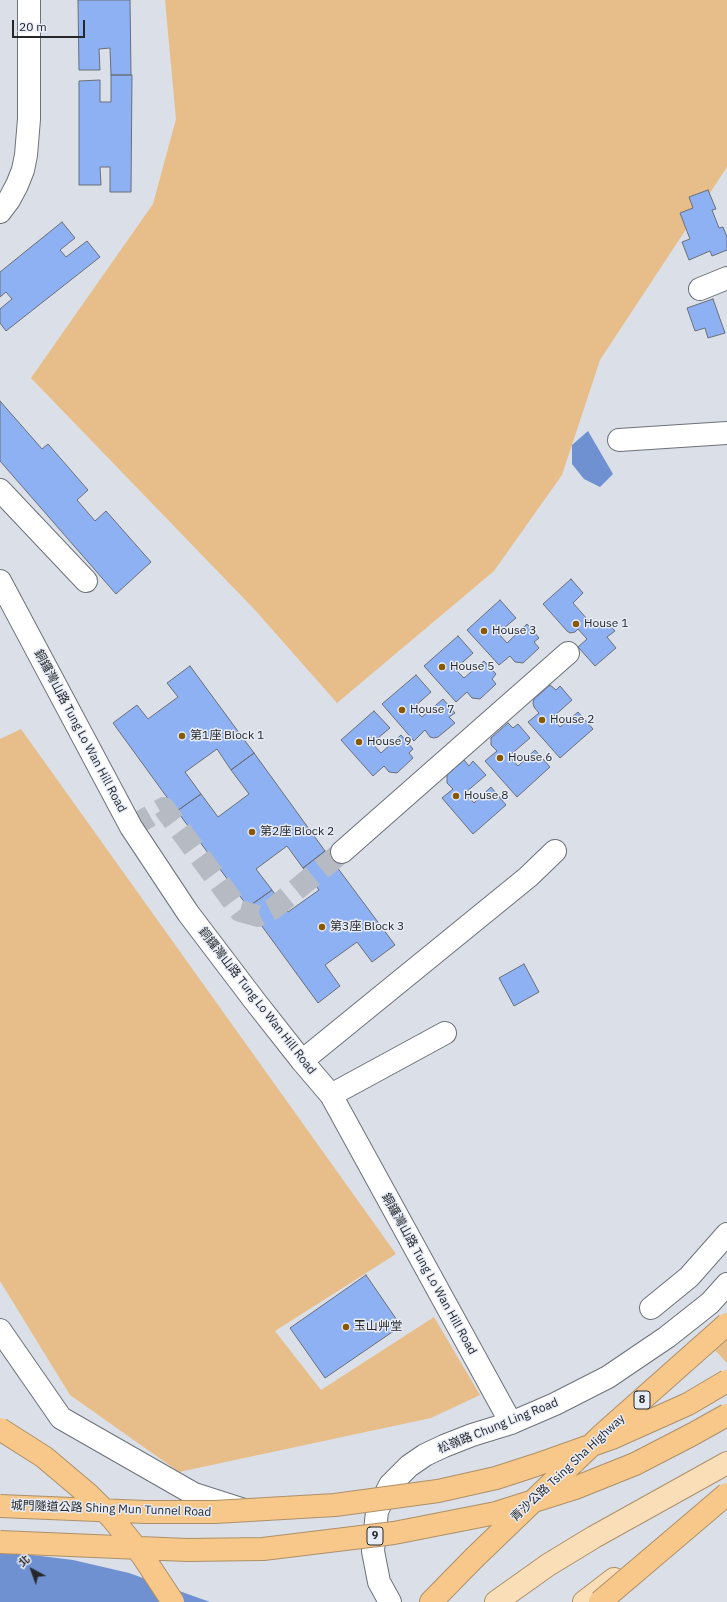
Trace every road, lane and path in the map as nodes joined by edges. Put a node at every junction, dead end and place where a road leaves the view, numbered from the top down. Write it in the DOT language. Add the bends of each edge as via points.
graph roads {
  1 [pos="29,0"];
  2 [pos="0,212"];
  3 [pos="727,278"];
  4 [pos="700,289"];
  5 [pos="727,433"];
  6 [pos="619,440"];
  7 [pos="0,490"];
  8 [pos="86,581"];
  9 [pos="0,582"];
  10 [pos="568,653"];
  11 [pos="555,850"];
  12 [pos="342,852"];
  13 [pos="445,1033"];
  14 [pos="302,1061"];
  15 [pos="331,1095"];
  16 [pos="727,1234"];
  17 [pos="727,1284"];
  18 [pos="651,1308"];
  19 [pos="727,1324"];
  20 [pos="0,1330"];
  21 [pos="727,1381"];
  22 [pos="727,1414"];
  23 [pos="511,1423"];
  24 [pos="0,1429"];
  25 [pos="727,1463"];
  26 [pos="727,1494"];
  27 [pos="0,1506"];
  28 [pos="727,1508"];
  29 [pos="377,1511"];
  30 [pos="0,1542"];
  31 [pos="173,1602"];
  32 [pos="390,1602"];
  33 [pos="431,1602"];
  34 [pos="496,1602"];
  35 [pos="584,1602"];
  36 [pos="600,1602"];
  1 -- 2 [label="street" via="29,119 26,155 17,185"];
  3 -- 4 [label="street"];
  5 -- 6 [label="street"];
  7 -- 8 [label="street"];
  9 -- 14 [label="street, 銅鑼灣山路 Tung Lo Wan Hill Road" via="131,827 188,913"];
  10 -- 12 [label="street"];
  11 -- 14 [label="street" via="528,877"];
  13 -- 15 [label="street"];
  14 -- 15 [label="street, 銅鑼灣山路 Tung Lo Wan Hill Road"];
  15 -- 23 [label="street, 銅鑼灣山路 Tung Lo Wan Hill Road"];
  16 -- 18 [label="street" via="689,1277"];
  17 -- 23 [label="street, 松嶺路 Chung Ling Road" via="710,1302 667,1337 608,1377"];
  19 -- 33 [label="highway, 青沙公路 Tsing Sha Highway / 8, bridge" via="597,1439"];
  20 -- 29 [label="street" via="61,1418 194,1494 262,1515"];
  21 -- 27 [label="highway, 城門隧道公路 Shing Mun Tunnel Road, bridge" via="688,1404 612,1438 496,1478 430,1492 335,1505 215,1512"];
  22 -- 30 [label="highway, 9, bridge" via="635,1464 575,1488 496,1513 425,1528 263,1549 187,1550"];
  23 -- 29 [label="street, 松嶺路 Chung Ling Road" via="472,1435 425,1455 409,1466 390,1485"];
  24 -- 31 [label="highway, bridge" via="44,1457 89,1495 142,1555"];
  25 -- 34 [label="main road" via="594,1537"];
  26 -- 36 [label="highway, bridge"];
  28 -- 35 [label="main road" via="655,1549"];
  29 -- 32 [label="street, 松嶺路 Chung Ling Road" via="374,1551 379,1582"];
}
